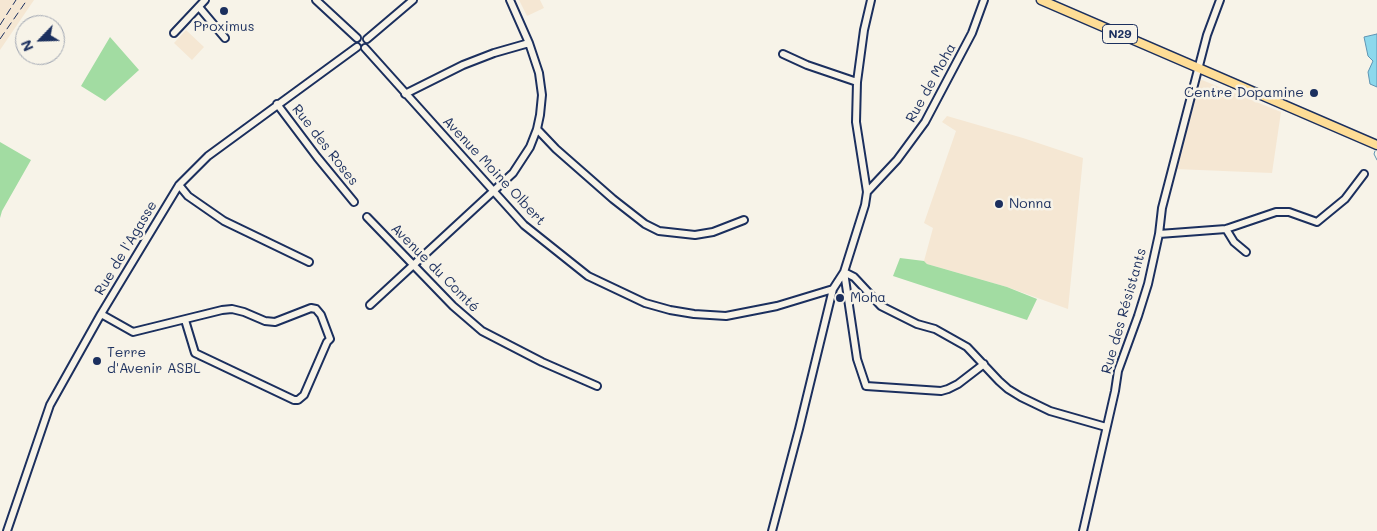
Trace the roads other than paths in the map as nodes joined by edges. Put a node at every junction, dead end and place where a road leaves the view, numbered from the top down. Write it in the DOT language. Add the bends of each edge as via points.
graph roads {
  1 [pos="205,0"];
  2 [pos="316,0"];
  3 [pos="413,0"];
  4 [pos="510,0"];
  5 [pos="871,0"];
  6 [pos="984,0"];
  7 [pos="1041,0"];
  8 [pos="1220,0"];
  9 [pos="199,7"];
  10 [pos="174,33"];
  11 [pos="225,38"];
  12 [pos="357,38"];
  13 [pos="367,38"];
  14 [pos="529,43"];
  15 [pos="357,47"];
  16 [pos="365,48"];
  17 [pos="784,54"];
  18 [pos="1198,69"];
  19 [pos="856,82"];
  20 [pos="405,94"];
  21 [pos="277,104"];
  22 [pos="537,129"];
  23 [pos="1377,145"];
  24 [pos="1364,174"];
  25 [pos="179,185"];
  26 [pos="493,191"];
  27 [pos="867,192"];
  28 [pos="354,202"];
  29 [pos="367,217"];
  30 [pos="744,220"];
  31 [pos="1226,229"];
  32 [pos="1159,234"];
  33 [pos="1246,252"];
  34 [pos="309,262"];
  35 [pos="414,264"];
  36 [pos="844,272"];
  37 [pos="833,289"];
  38 [pos="370,305"];
  39 [pos="101,314"];
  40 [pos="185,320"];
  41 [pos="984,364"];
  42 [pos="596,386"];
  43 [pos="1106,427"];
  44 [pos="7,531"];
  45 [pos="772,531"];
  46 [pos="1083,531"];
  1 -- 9 [label="street"];
  2 -- 12 [label="street"];
  3 -- 13 [label="street"];
  4 -- 14 [label="street"];
  5 -- 19 [label="street"];
  6 -- 27 [label="street, Rue de Moha" via="972,33 925,122 897,160"];
  7 -- 18 [label="main road, N29"];
  8 -- 18 [label="street, Rue des Résistants"];
  9 -- 10 [label="street"];
  9 -- 11 [label="street"];
  12 -- 13 [label="street"];
  12 -- 15 [label="street"];
  13 -- 16 [label="street"];
  14 -- 20 [label="street" via="494,52"];
  14 -- 22 [label="street" via="542,95"];
  15 -- 16 [label="street"];
  15 -- 21 [label="street, Rue de l'Agasse"];
  16 -- 20 [label="street, Avenue Moine Olbert"];
  17 -- 19 [label="street"];
  18 -- 23 [label="main road, N29"];
  18 -- 32 [label="street, Rue des Résistants" via="1162,208"];
  19 -- 27 [label="street" via="856,122"];
  20 -- 26 [label="street, Avenue Moine Olbert"];
  21 -- 25 [label="street, Rue de l'Agasse" via="208,156"];
  21 -- 28 [label="street, Rue des Roses"];
  22 -- 26 [label="street" via="513,173"];
  22 -- 30 [label="street" via="613,199 659,231 713,232"];
  24 -- 31 [label="street" via="1345,199 1317,222 1289,212 1276,212"];
  25 -- 34 [label="street" via="188,196 224,221"];
  25 -- 39 [label="street, Rue de l'Agasse"];
  26 -- 35 [label="street"];
  26 -- 37 [label="street, Avenue Moine Olbert" via="524,225 588,276 645,303 694,314 726,316 777,306"];
  27 -- 36 [label="street"];
  29 -- 35 [label="street, Avenue du Comté"];
  31 -- 32 [label="street"];
  31 -- 33 [label="street"];
  32 -- 43 [label="street, Rue des Résistants" via="1138,316 1118,371"];
  35 -- 38 [label="street"];
  35 -- 42 [label="street, Avenue du Comté" via="467,320 482,331"];
  36 -- 37 [label="street"];
  36 -- 41 [label="street" via="854,277 881,306 951,337"];
  36 -- 41 [label="street" via="857,360 866,386 941,392 958,384"];
  37 -- 45 [label="street"];
  39 -- 40 [label="street" via="132,332"];
  39 -- 44 [label="street, Rue de l'Agasse" via="50,405"];
  40 -- 40 [label="street" via="232,309 275,322 311,308 321,315 330,339 304,395 294,400 195,353"];
  41 -- 43 [label="street" via="1021,397 1050,410"];
  43 -- 46 [label="street, Rue des Résistants"];
}
